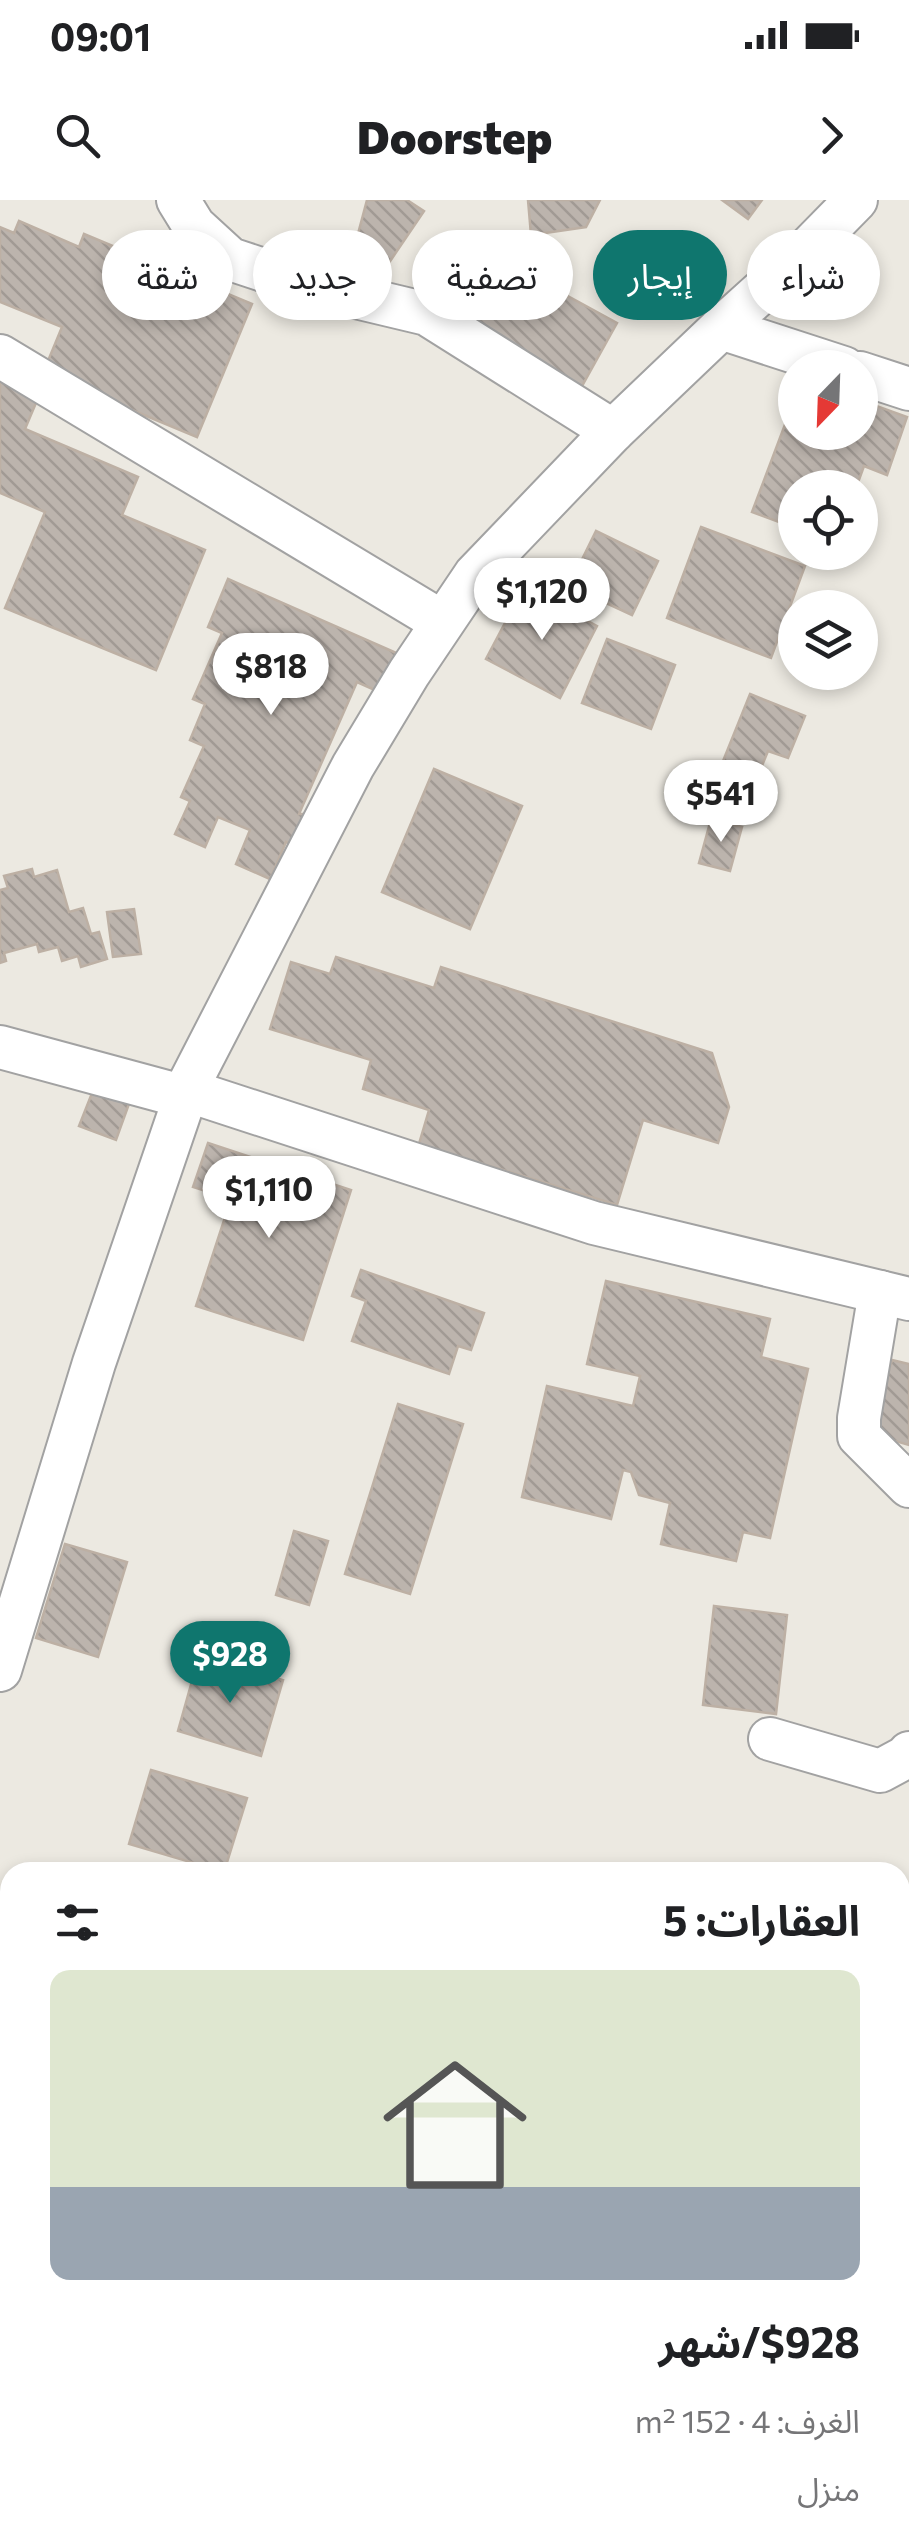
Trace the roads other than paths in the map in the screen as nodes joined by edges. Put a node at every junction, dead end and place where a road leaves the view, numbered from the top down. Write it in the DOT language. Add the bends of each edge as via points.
graph roads {
  1 [pos="178,200"];
  2 [pos="856,200"];
  3 [pos="721,328"];
  4 [pos="789,350"];
  5 [pos="0,356"];
  6 [pos="878,379"];
  7 [pos="909,388"];
  8 [pos="613,432"];
  9 [pos="442,622"];
  10 [pos="0,1047"];
  11 [pos="186,1094"];
  12 [pos="895,1296"];
  13 [pos="909,1486"];
  14 [pos="11,1594"];
  15 [pos="0,1670"];
  16 [pos="770,1739"];
  17 [pos="909,1753"];
  1 -- 8 [label="street" via="194,226 230,259 427,314"];
  2 -- 3 [label="street"];
  3 -- 4 [label="street"];
  3 -- 8 [label="street"];
  5 -- 9 [label="street"];
  6 -- 7 [label="street"];
  8 -- 9 [label="street" via="475,575"];
  9 -- 11 [label="street" via="353,766"];
  10 -- 11 [label="street"];
  11 -- 12 [label="street" via="594,1223"];
  11 -- 14 [label="street"];
  12 -- 13 [label="street" via="859,1436"];
  14 -- 15 [label="street"];
  16 -- 17 [label="street" via="880,1772"];
}
